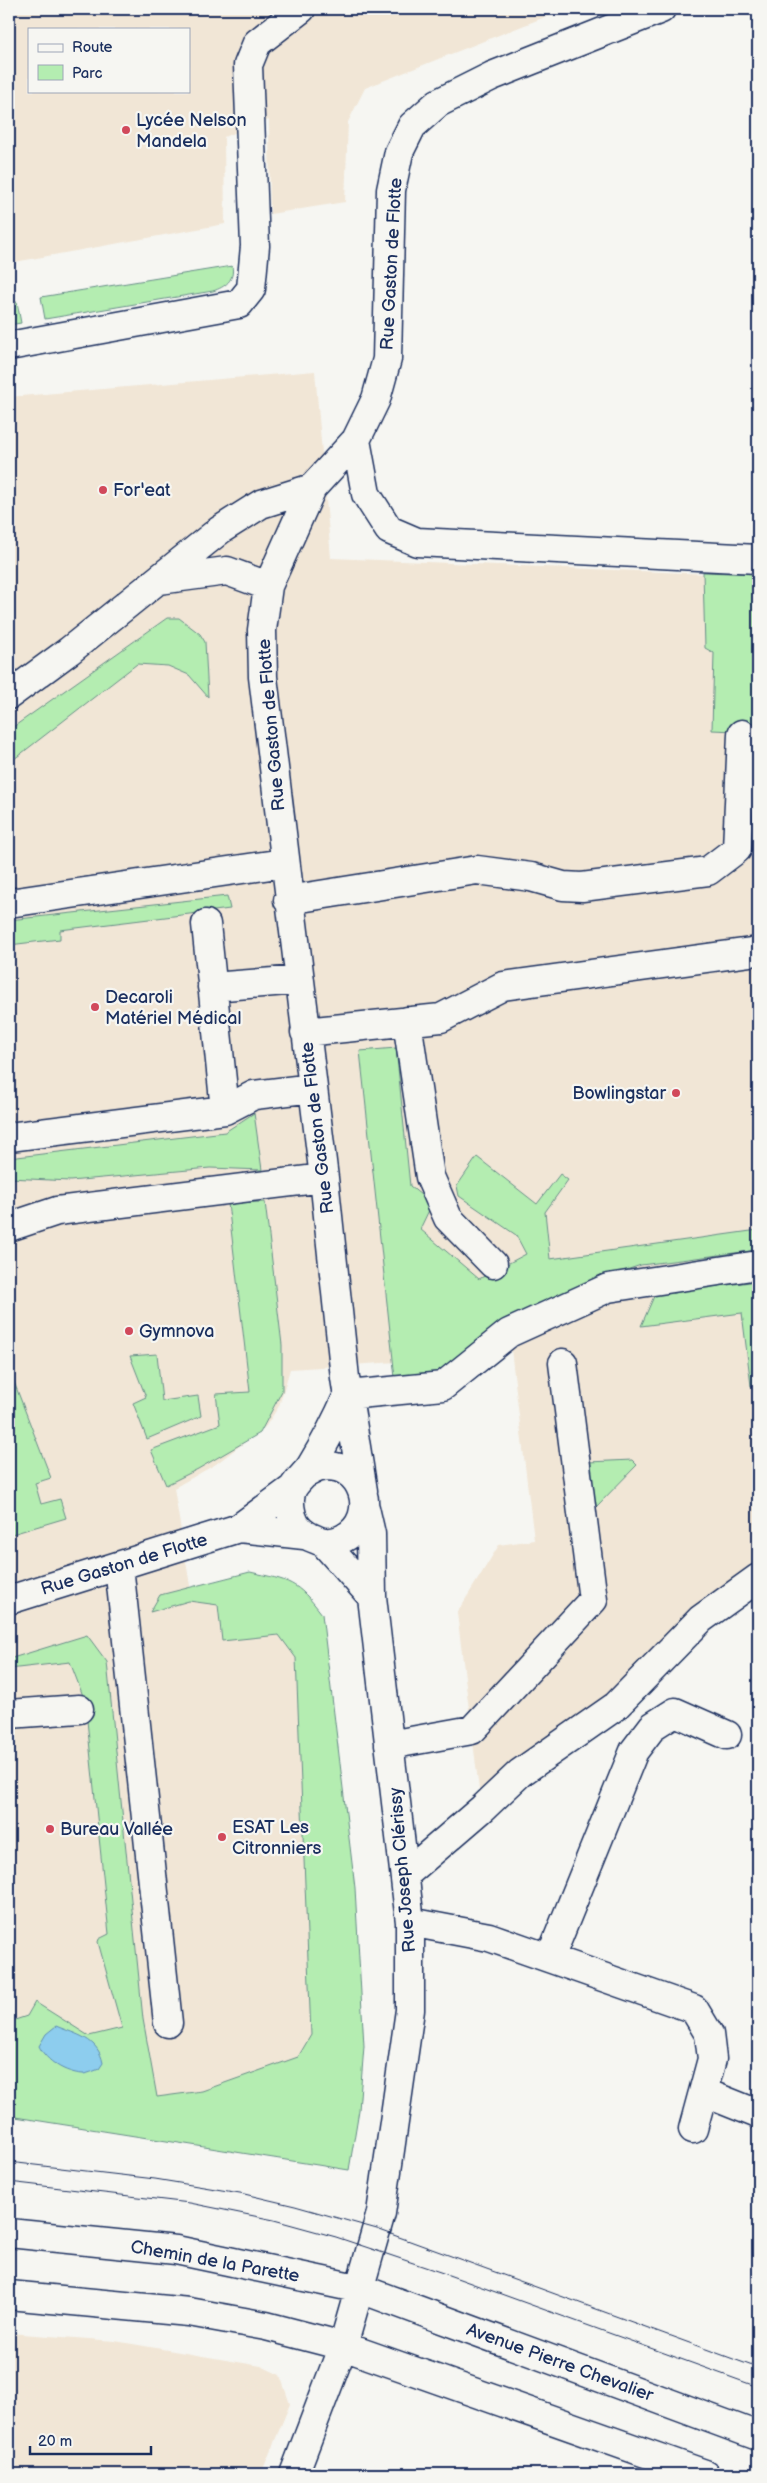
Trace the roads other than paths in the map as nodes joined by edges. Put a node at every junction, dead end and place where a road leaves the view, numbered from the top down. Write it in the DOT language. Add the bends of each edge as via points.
graph roads {
  1 [pos="301,9"];
  2 [pos="662,9"];
  3 [pos="9,346"];
  4 [pos="356,440"];
  5 [pos="312,488"];
  6 [pos="758,558"];
  7 [pos="160,580"];
  8 [pos="268,586"];
  9 [pos="9,695"];
  10 [pos="742,734"];
  11 [pos="284,863"];
  12 [pos="288,900"];
  13 [pos="9,903"];
  14 [pos="206,924"];
  15 [pos="758,952"];
  16 [pos="299,980"];
  17 [pos="212,986"];
  18 [pos="407,1021"];
  19 [pos="305,1032"];
  20 [pos="312,1088"];
  21 [pos="224,1110"];
  22 [pos="9,1137"];
  23 [pos="324,1178"];
  24 [pos="9,1227"];
  25 [pos="492,1264"];
  26 [pos="758,1265"];
  27 [pos="563,1363"];
  28 [pos="348,1395"];
  29 [pos="299,1481"];
  30 [pos="364,1499"];
  31 [pos="240,1528"];
  32 [pos="314,1539"];
  33 [pos="119,1566"];
  34 [pos="758,1578"];
  35 [pos="372,1597"];
  36 [pos="9,1600"];
  37 [pos="80,1709"];
  38 [pos="9,1714"];
  39 [pos="727,1735"];
  40 [pos="390,1745"];
  41 [pos="405,1875"];
  42 [pos="410,1922"];
  43 [pos="550,1958"];
  44 [pos="168,2023"];
  45 [pos="703,2092"];
  46 [pos="758,2114"];
  47 [pos="693,2129"];
  48 [pos="9,2233"];
  49 [pos="361,2289"];
  50 [pos="9,2295"];
  51 [pos="343,2346"];
  52 [pos="758,2436"];
  53 [pos="294,2474"];
  54 [pos="705,2474"];
  1 -- 3 [label="street" via="257,43 248,65 255,246 251,289 239,304"];
  2 -- 4 [label="street, Rue Gaston de Flotte" via="492,76 438,103 412,126 399,152 391,190 387,359 376,399"];
  4 -- 5 [label="street, Rue Gaston de Flotte"];
  4 -- 6 [label="street" via="366,494 389,530 417,542"];
  5 -- 7 [label="street" via="261,504 220,530"];
  5 -- 8 [label="street, Rue Gaston de Flotte"];
  7 -- 8 [label="street" via="228,571"];
  7 -- 9 [label="street"];
  8 -- 11 [label="street, Rue Gaston de Flotte" via="262,630 263,677"];
  10 -- 12 [label="street" via="737,849 708,870 582,887 477,870"];
  11 -- 12 [label="street, Rue Gaston de Flotte"];
  11 -- 13 [label="street"];
  12 -- 16 [label="street, Rue Gaston de Flotte"];
  14 -- 17 [label="street"];
  15 -- 18 [label="street" via="502,986 441,1018"];
  16 -- 17 [label="street"];
  16 -- 19 [label="street, Rue Gaston de Flotte"];
  17 -- 21 [label="street"];
  18 -- 19 [label="street"];
  18 -- 25 [label="street" via="430,1177 448,1218"];
  19 -- 20 [label="street, Rue Gaston de Flotte"];
  20 -- 21 [label="street" via="254,1094"];
  20 -- 23 [label="street, Rue Gaston de Flotte"];
  21 -- 22 [label="street"];
  23 -- 24 [label="street" via="57,1211"];
  23 -- 28 [label="street, Rue Gaston de Flotte"];
  26 -- 28 [label="street" via="608,1288 509,1333 443,1386"];
  27 -- 40 [label="street" via="594,1600 472,1730"];
  28 -- 29 [label="street, Rue Gaston de Flotte" via="330,1436"];
  28 -- 30 [label="street, Rue Gaston de Flotte"];
  29 -- 30 [label="street, Rue Gaston de Flotte" via="322,1467 339,1468 354,1477"];
  29 -- 31 [label="street, Rue Gaston de Flotte"];
  29 -- 32 [label="street, Rue Gaston de Flotte" via="289,1506 291,1514 294,1522"];
  30 -- 32 [label="street, Rue Gaston de Flotte" via="361,1522 351,1534 338,1542"];
  30 -- 35 [label="street, Rue Joseph Clérissy" via="371,1534"];
  31 -- 32 [label="street, Rue Gaston de Flotte"];
  31 -- 33 [label="street, Rue Gaston de Flotte"];
  32 -- 35 [label="street"];
  33 -- 36 [label="street, Rue Gaston de Flotte"];
  33 -- 44 [label="street"];
  34 -- 41 [label="street" via="701,1620 616,1706 520,1773"];
  35 -- 40 [label="street, Rue Joseph Clérissy"];
  37 -- 38 [label="street"];
  39 -- 43 [label="street" via="675,1712 653,1726 634,1750"];
  40 -- 41 [label="street, Rue Joseph Clérissy"];
  41 -- 42 [label="street, Rue Joseph Clérissy"];
  42 -- 43 [label="street" via="489,1937"];
  42 -- 49 [label="street, Rue Joseph Clérissy" via="410,2010 387,2182"];
  43 -- 45 [label="street" via="694,2009 709,2034 712,2059"];
  45 -- 46 [label="street"];
  45 -- 47 [label="street"];
  48 -- 49 [label="street, Chemin de la Parette" via="176,2250"];
  49 -- 51 [label="street"];
  49 -- 52 [label="street, Avenue Pierre Chevalier"];
  50 -- 51 [label="street" via="189,2312 266,2326"];
  51 -- 53 [label="street"];
  51 -- 54 [label="street"];
}
